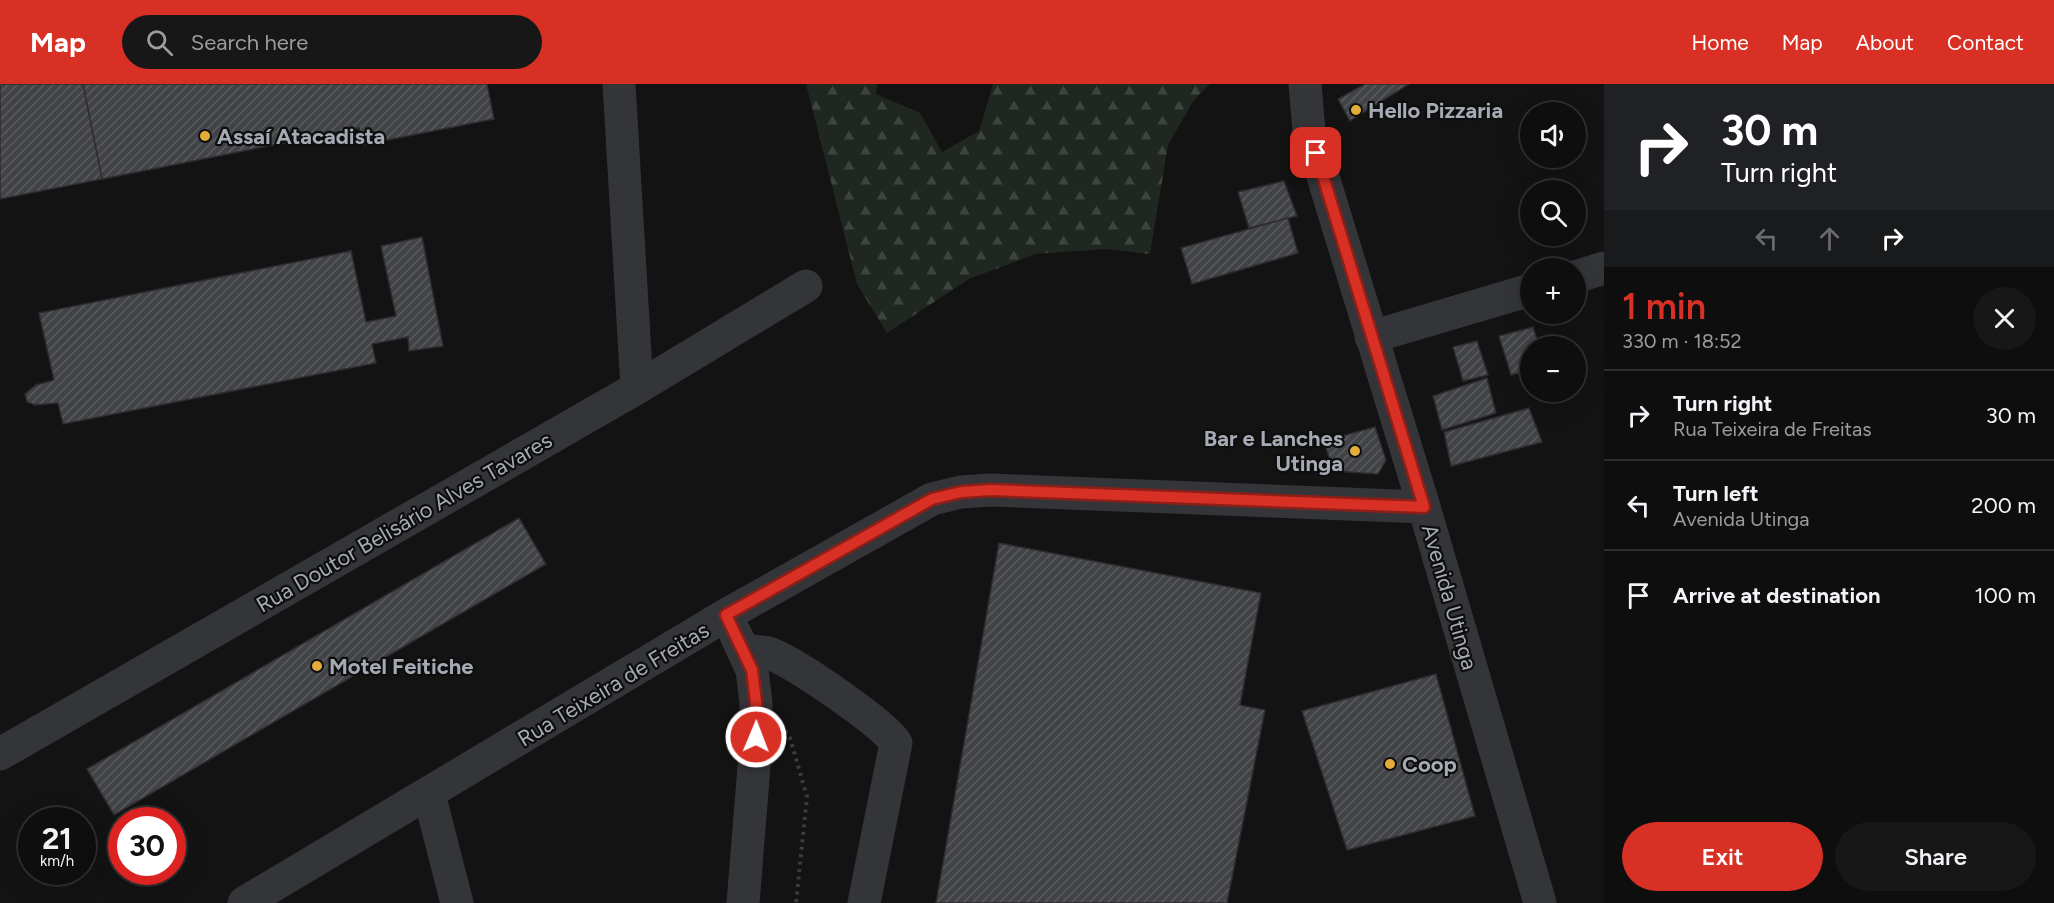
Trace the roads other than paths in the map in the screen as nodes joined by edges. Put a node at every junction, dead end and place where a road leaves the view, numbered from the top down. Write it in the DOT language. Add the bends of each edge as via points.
graph roads {
  1 [pos="619,84"];
  2 [pos="1305,84"];
  3 [pos="1604,268"];
  4 [pos="1586,274"];
  5 [pos="806,286"];
  6 [pos="1520,293"];
  7 [pos="1371,337"];
  8 [pos="637,388"];
  9 [pos="1424,507"];
  10 [pos="726,615"];
  11 [pos="743,650"];
  12 [pos="0,754"];
  13 [pos="429,794"];
  14 [pos="244,903"];
  15 [pos="458,903"];
  16 [pos="743,903"];
  17 [pos="864,903"];
  18 [pos="1540,903"];
  1 -- 8 [label="street"];
  2 -- 7 [label="street, Avenida Utinga" via="1309,130"];
  3 -- 4 [label="street"];
  5 -- 8 [label="street, Rua Doutor Belisário Alves Tavares"];
  6 -- 7 [label="street"];
  7 -- 9 [label="street, Avenida Utinga"];
  8 -- 12 [label="street, Rua Doutor Belisário Alves Tavares"];
  9 -- 10 [label="street, Rua Teixeira de Freitas" via="961,492 932,499"];
  9 -- 18 [label="street, Avenida Utinga"];
  10 -- 11 [label="street"];
  10 -- 13 [label="street, Rua Teixeira de Freitas"];
  11 -- 16 [label="street" via="752,670 756,702"];
  11 -- 17 [label="street" via="768,652 784,659 896,743"];
  13 -- 14 [label="street, Rua Teixeira de Freitas"];
  13 -- 15 [label="street"];
}
